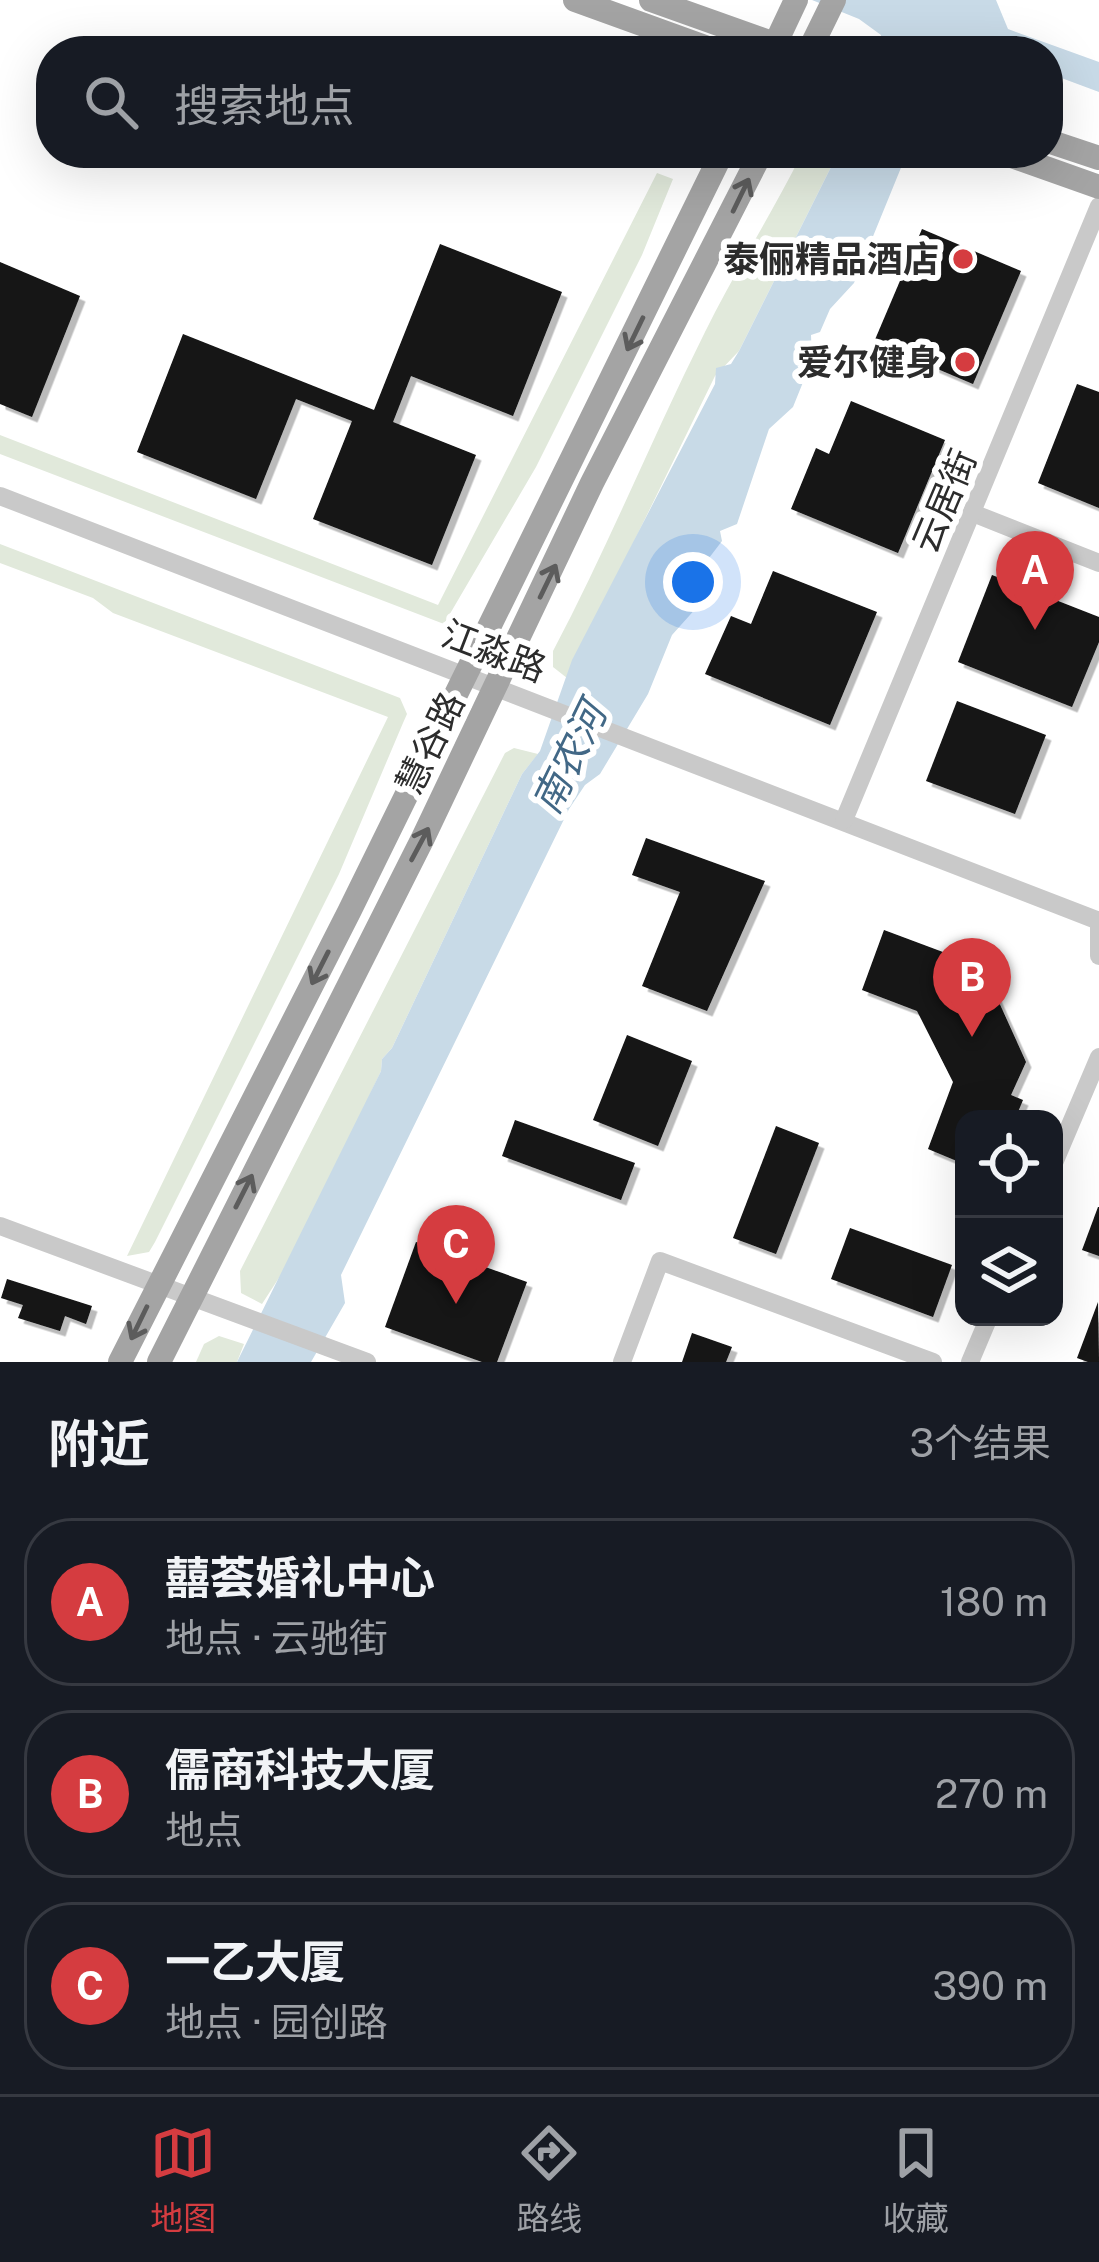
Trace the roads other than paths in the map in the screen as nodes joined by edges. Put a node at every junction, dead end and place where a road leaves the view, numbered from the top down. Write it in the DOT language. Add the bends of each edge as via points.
graph roads {
  1 [pos="575,0"];
  2 [pos="651,0"];
  3 [pos="795,3"];
  4 [pos="830,9"];
  5 [pos="675,36"];
  6 [pos="746,36"];
  7 [pos="784,36"];
  8 [pos="816,36"];
  9 [pos="1063,146"];
  10 [pos="1099,158"];
  11 [pos="715,168"];
  12 [pos="753,168"];
  13 [pos="1045,168"];
  14 [pos="1099,187"];
  15 [pos="1099,206"];
  16 [pos="0,496"];
  17 [pos="975,514"];
  18 [pos="1099,563"];
  19 [pos="463,674"];
  20 [pos="497,686"];
  21 [pos="844,820"];
  22 [pos="1099,921"];
  23 [pos="1099,956"];
  24 [pos="1099,1057"];
  25 [pos="1063,1142"];
  26 [pos="0,1226"];
  27 [pos="159,1284"];
  28 [pos="191,1296"];
  29 [pos="985,1326"];
  30 [pos="120,1362"];
  31 [pos="159,1362"];
  32 [pos="367,1362"];
  33 [pos="622,1362"];
  34 [pos="933,1362"];
  35 [pos="970,1362"];
  1 -- 5 [label="main road"];
  2 -- 6 [label="main road"];
  3 -- 7 [label="main road"];
  4 -- 8 [label="main road"];
  9 -- 10 [label="main road"];
  11 -- 19 [label="main road, 慧谷路, one-way"];
  20 -- 12 [label="main road, 慧谷路, one-way"];
  13 -- 14 [label="main road"];
  15 -- 17 [label="street, 云居街"];
  16 -- 19 [label="street, 江淼路"];
  17 -- 18 [label="street"];
  17 -- 21 [label="street, 云居街"];
  19 -- 20 [label="street, 江淼路"];
  19 -- 27 [label="main road, 慧谷路, one-way"];
  20 -- 21 [label="street, 江淼路"];
  28 -- 20 [label="main road, 慧谷路, one-way"];
  21 -- 22 [label="street, 江淼路"];
  22 -- 23 [label="street"];
  24 -- 25 [label="street"];
  26 -- 27 [label="street"];
  27 -- 28 [label="street"];
  27 -- 30 [label="main road, 慧谷路, one-way"];
  28 -- 31 [label="main road, 慧谷路"];
  28 -- 32 [label="street"];
  29 -- 35 [label="street"];
  33 -- 34 [label="street" via="660,1261"];
}
